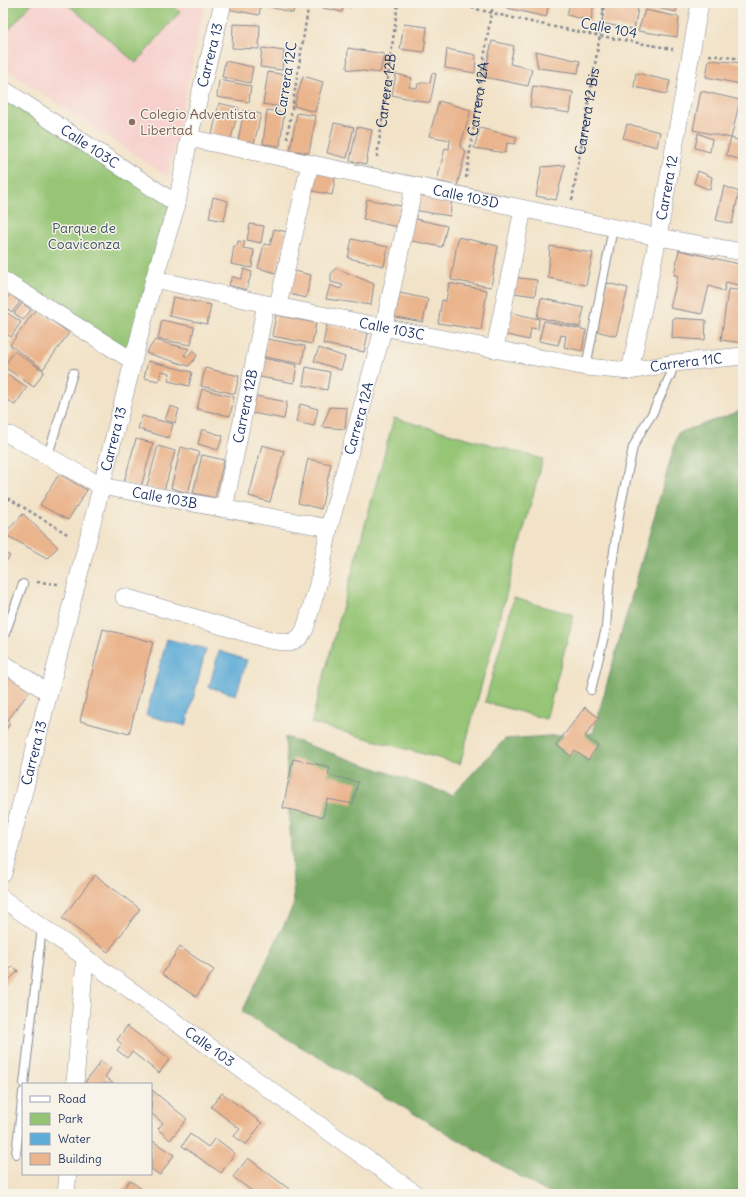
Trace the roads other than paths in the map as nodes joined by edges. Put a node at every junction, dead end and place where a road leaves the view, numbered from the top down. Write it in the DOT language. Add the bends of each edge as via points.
graph roads {
  1 [pos="224,3"];
  2 [pos="700,3"];
  3 [pos="3,89"];
  4 [pos="189,138"];
  5 [pos="310,164"];
  6 [pos="414,186"];
  7 [pos="177,204"];
  8 [pos="523,209"];
  9 [pos="613,228"];
  10 [pos="658,238"];
  11 [pos="743,252"];
  12 [pos="154,279"];
  13 [pos="3,280"];
  14 [pos="272,304"];
  15 [pos="384,326"];
  16 [pos="495,348"];
  17 [pos="743,356"];
  18 [pos="133,361"];
  19 [pos="674,363"];
  20 [pos="586,367"];
  21 [pos="630,371"];
  22 [pos="73,373"];
  23 [pos="10,435"];
  24 [pos="48,455"];
  25 [pos="101,486"];
  26 [pos="224,509"];
  27 [pos="329,528"];
  28 [pos="23,584"];
  29 [pos="124,597"];
  30 [pos="3,639"];
  31 [pos="3,663"];
  32 [pos="591,690"];
  33 [pos="49,692"];
  34 [pos="3,874"];
  35 [pos="3,899"];
  36 [pos="42,927"];
  37 [pos="86,958"];
  38 [pos="24,1083"];
  39 [pos="76,1083"];
  40 [pos="22,1101"];
  41 [pos="16,1154"];
  42 [pos="68,1175"];
  43 [pos="66,1194"];
  44 [pos="416,1194"];
  1 -- 4 [label="street, Carrera 13"];
  2 -- 10 [label="street, Carrera 12"];
  3 -- 7 [label="street, Calle 103C"];
  4 -- 5 [label="street, Calle 103D"];
  4 -- 7 [label="street, Carrera 13"];
  5 -- 6 [label="street, Calle 103D"];
  5 -- 14 [label="street, Carrera 12B"];
  6 -- 8 [label="street, Calle 103D"];
  6 -- 15 [label="street, Carrera 12A"];
  7 -- 12 [label="street, Carrera 13"];
  8 -- 9 [label="street, Calle 103D"];
  8 -- 16 [label="street"];
  9 -- 10 [label="street, Calle 103D"];
  9 -- 20 [label="lane"];
  10 -- 11 [label="street, Calle 103D"];
  10 -- 21 [label="street, Carrera 12"];
  12 -- 14 [label="street, Calle 103C"];
  12 -- 18 [label="street, Carrera 13"];
  13 -- 18 [label="street"];
  14 -- 15 [label="street, Calle 103C"];
  14 -- 26 [label="street, Carrera 12B"];
  15 -- 16 [label="street, Calle 103C"];
  15 -- 27 [label="street, Carrera 12A"];
  16 -- 20 [label="street, Calle 103C"];
  17 -- 19 [label="street, Carrera 11C"];
  18 -- 25 [label="street, Carrera 13"];
  19 -- 21 [label="street, Carrera 11C"];
  19 -- 32 [label="lane" via="652,414 633,447 620,509 606,628"];
  20 -- 21 [label="street, Calle 103C"];
  22 -- 24 [label="lane"];
  23 -- 24 [label="street, Calle 103B"];
  24 -- 25 [label="street, Calle 103B"];
  25 -- 26 [label="street, Calle 103B"];
  25 -- 33 [label="street, Carrera 13"];
  26 -- 27 [label="street, Calle 103B"];
  27 -- 29 [label="street, Carrera 12A" via="319,581 305,629 300,638 290,643 270,640"];
  28 -- 30 [label="lane"];
  31 -- 33 [label="street"];
  33 -- 34 [label="street, Carrera 13"];
  35 -- 36 [label="street, Calle 103"];
  36 -- 37 [label="street, Calle 103"];
  36 -- 38 [label="lane"];
  37 -- 39 [label="street"];
  37 -- 44 [label="street, Calle 103"];
  40 -- 41 [label="lane"];
  42 -- 43 [label="street"];
}
